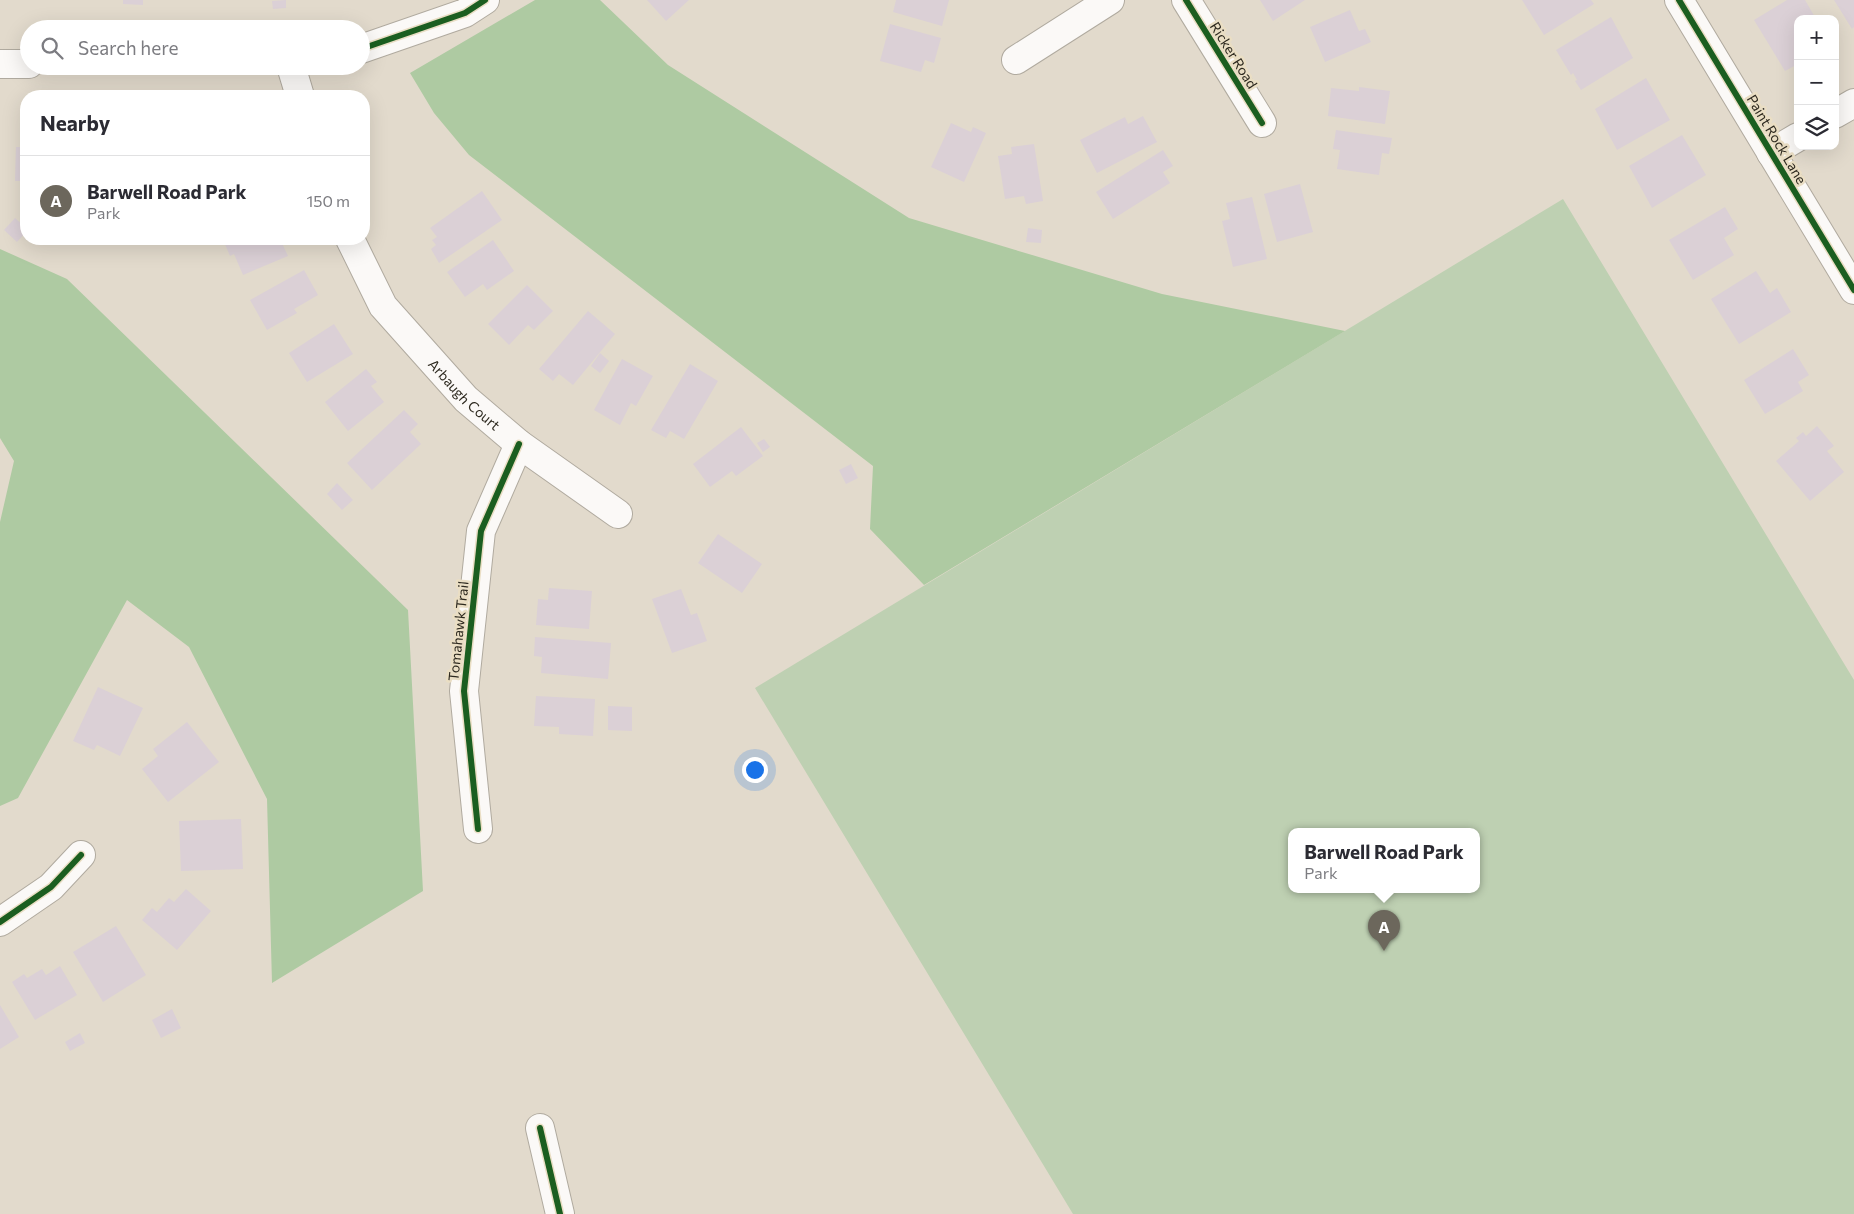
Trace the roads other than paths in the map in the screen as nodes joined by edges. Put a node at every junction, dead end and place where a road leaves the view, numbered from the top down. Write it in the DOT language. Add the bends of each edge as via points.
graph roads {
  1 [pos="485,0"];
  2 [pos="1110,0"];
  3 [pos="1186,0"];
  4 [pos="1679,0"];
  5 [pos="370,46"];
  6 [pos="1016,60"];
  7 [pos="0,64"];
  8 [pos="20,64"];
  9 [pos="294,75"];
  10 [pos="298,90"];
  11 [pos="1854,103"];
  12 [pos="1839,112"];
  13 [pos="1262,123"];
  14 [pos="1794,139"];
  15 [pos="1771,153"];
  16 [pos="353,245"];
  17 [pos="1854,290"];
  18 [pos="519,444"];
  19 [pos="618,514"];
  20 [pos="478,829"];
  21 [pos="81,855"];
  22 [pos="0,922"];
  23 [pos="540,1128"];
  24 [pos="560,1214"];
  1 -- 5 [label="street" via="465,13"];
  2 -- 6 [label="street"];
  3 -- 13 [label="street, Ricker Road"];
  4 -- 15 [label="street, Paint Rock Lane"];
  7 -- 8 [label="street"];
  9 -- 10 [label="street"];
  11 -- 12 [label="street"];
  14 -- 15 [label="street"];
  15 -- 17 [label="street, Paint Rock Lane"];
  16 -- 18 [label="street, Arbaugh Court" via="382,306 466,400"];
  18 -- 19 [label="street, Arbaugh Court"];
  18 -- 20 [label="street, Tomahawk Trail" via="482,531 464,691"];
  21 -- 22 [label="street" via="51,887"];
  23 -- 24 [label="street"];
}
